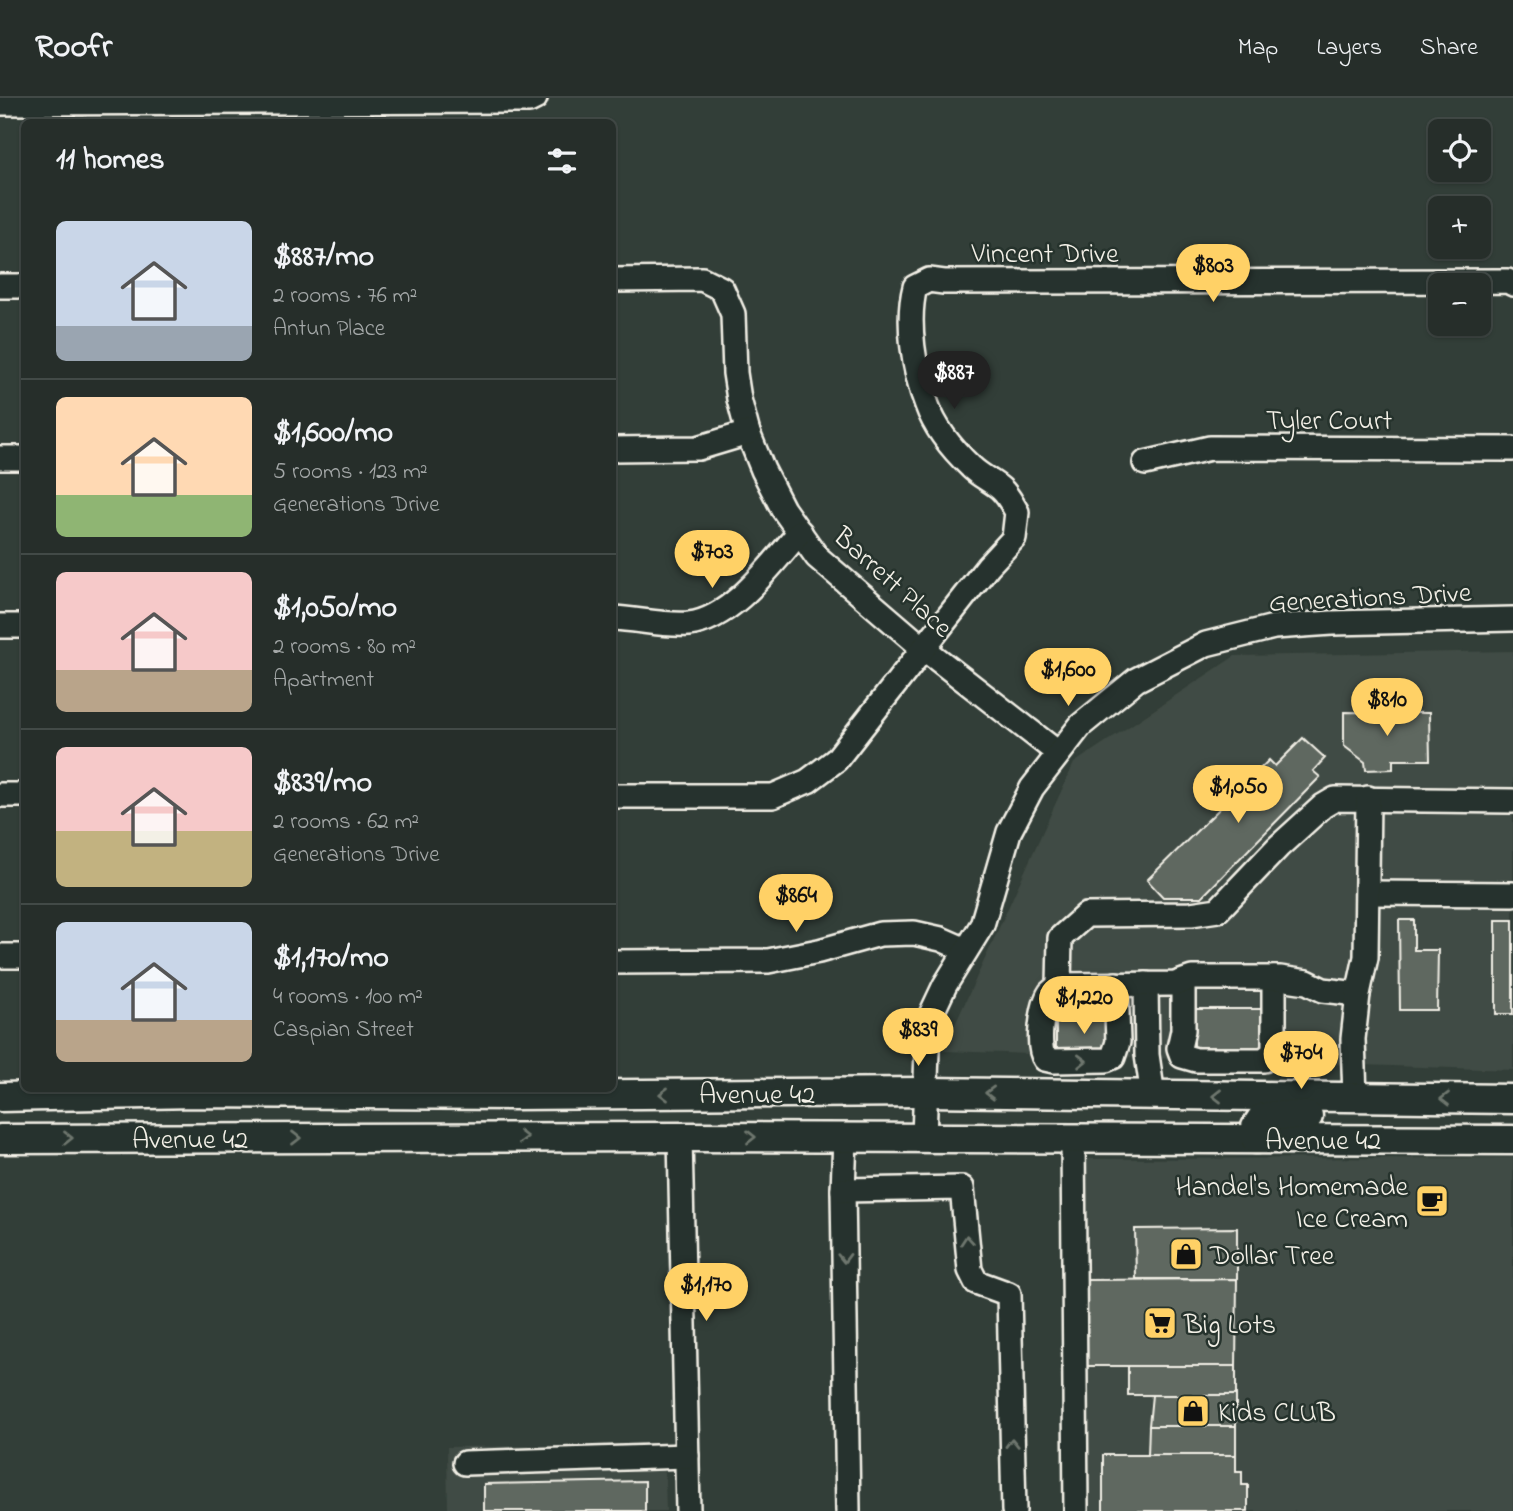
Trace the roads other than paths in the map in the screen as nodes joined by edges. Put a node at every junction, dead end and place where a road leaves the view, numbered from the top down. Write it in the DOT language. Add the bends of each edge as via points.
graph roads {
  1 [pos="535,98"];
  2 [pos="160,100"];
  3 [pos="357,100"];
  4 [pos="0,103"];
  5 [pos="616,280"];
  6 [pos="1513,284"];
  7 [pos="0,286"];
  8 [pos="21,286"];
  9 [pos="748,433"];
  10 [pos="616,449"];
  11 [pos="1513,449"];
  12 [pos="0,458"];
  13 [pos="21,458"];
  14 [pos="1145,463"];
  15 [pos="800,532"];
  16 [pos="616,619"];
  17 [pos="1513,619"];
  18 [pos="0,626"];
  19 [pos="21,626"];
  20 [pos="923,648"];
  21 [pos="1058,753"];
  22 [pos="0,796"];
  23 [pos="21,796"];
  24 [pos="616,796"];
  25 [pos="1368,798"];
  26 [pos="1513,800"];
  27 [pos="1368,893"];
  28 [pos="1513,894"];
  29 [pos="966,950"];
  30 [pos="0,956"];
  31 [pos="21,956"];
  32 [pos="616,962"];
  33 [pos="1274,978"];
  34 [pos="1183,982"];
  35 [pos="1116,984"];
  36 [pos="1146,984"];
  37 [pos="1059,985"];
  38 [pos="1357,994"];
  39 [pos="180,1092"];
  40 [pos="294,1092"];
  41 [pos="926,1092"];
  42 [pos="1153,1096"];
  43 [pos="0,1097"];
  44 [pos="1355,1097"];
  45 [pos="1411,1098"];
  46 [pos="1513,1099"];
  47 [pos="680,1137"];
  48 [pos="845,1138"];
  49 [pos="924,1138"];
  50 [pos="0,1139"];
  51 [pos="1006,1139"];
  52 [pos="1073,1139"];
  53 [pos="1256,1139"];
  54 [pos="1513,1140"];
  55 [pos="843,1190"];
  56 [pos="687,1456"];
  57 [pos="465,1463"];
  58 [pos="688,1511"];
  59 [pos="848,1511"];
  60 [pos="1014,1511"];
  61 [pos="1076,1511"];
  1 -- 3 [label="street" via="529,102"];
  2 -- 3 [label="street"];
  2 -- 4 [label="street"];
  5 -- 9 [label="street, Barrett Place" via="702,279 722,289 733,314 737,386"];
  6 -- 20 [label="street, Vincent Drive" via="929,280 915,287 911,331 926,405 953,447 972,469 1003,491 1017,512 1014,538"];
  7 -- 8 [label="street"];
  9 -- 10 [label="street" via="698,448"];
  9 -- 15 [label="street, Barrett Place" via="783,509"];
  11 -- 14 [label="street, Tyler Court" via="1210,448"];
  12 -- 13 [label="street"];
  15 -- 16 [label="street" via="741,598 713,615 691,624"];
  15 -- 20 [label="street, Barrett Place" via="817,557"];
  17 -- 21 [label="street, Generations Drive" via="1297,625 1206,644 1136,680 1081,725"];
  18 -- 19 [label="street"];
  20 -- 21 [label="street, Barrett Place"];
  20 -- 24 [label="street" via="836,760 808,781 773,796"];
  21 -- 29 [label="street, Generations Drive" via="1032,788 1009,832 982,925"];
  22 -- 23 [label="street"];
  25 -- 26 [label="street"];
  25 -- 27 [label="street"];
  25 -- 37 [label="street" via="1335,799 1323,806 1218,910 1086,915 1060,938"];
  27 -- 28 [label="street"];
  27 -- 38 [label="street" via="1366,957"];
  29 -- 32 [label="street" via="914,933 880,934 768,961"];
  29 -- 41 [label="street, Generations Drive" via="928,1021"];
  30 -- 31 [label="street"];
  33 -- 34 [label="street" via="1192,978"];
  33 -- 34 [label="street" via="1274,1052 1264,1060 1182,1056"];
  33 -- 38 [label="street"];
  34 -- 36 [label="street"];
  35 -- 36 [label="street"];
  35 -- 37 [label="street"];
  37 -- 35 [label="street, one-way" via="1047,1001 1039,1046 1045,1059 1054,1061 1113,1057 1118,1042"];
  36 -- 42 [label="street"];
  38 -- 44 [label="street"];
  39 -- 43 [label="main road, Avenue 42"];
  41 -- 40 [label="main road, Avenue 42, one-way"];
  42 -- 41 [label="main road, Avenue 42, one-way"];
  41 -- 49 [label="street, Generations Drive"];
  44 -- 42 [label="main road, Avenue 42, one-way"];
  42 -- 51 [label="main road" via="1148,1118 1139,1122 1054,1123"];
  44 -- 45 [label="main road, Avenue 42"];
  46 -- 45 [label="main road, Avenue 42, one-way"];
  45 -- 53 [label="main road" via="1380,1116 1262,1118"];
  47 -- 48 [label="main road, Avenue 42, one-way"];
  50 -- 47 [label="main road, Avenue 42, one-way"];
  47 -- 56 [label="street"];
  48 -- 49 [label="main road, Avenue 42"];
  48 -- 55 [label="street"];
  49 -- 51 [label="main road, Avenue 42"];
  51 -- 52 [label="main road, Avenue 42"];
  52 -- 53 [label="main road, Avenue 42"];
  52 -- 61 [label="street"];
  53 -- 54 [label="main road, Avenue 42"];
  55 -- 59 [label="street, one-way"];
  60 -- 55 [label="street, one-way" via="1009,1294 976,1282 970,1270 962,1188"];
  56 -- 57 [label="street"];
  56 -- 58 [label="street"];
}
